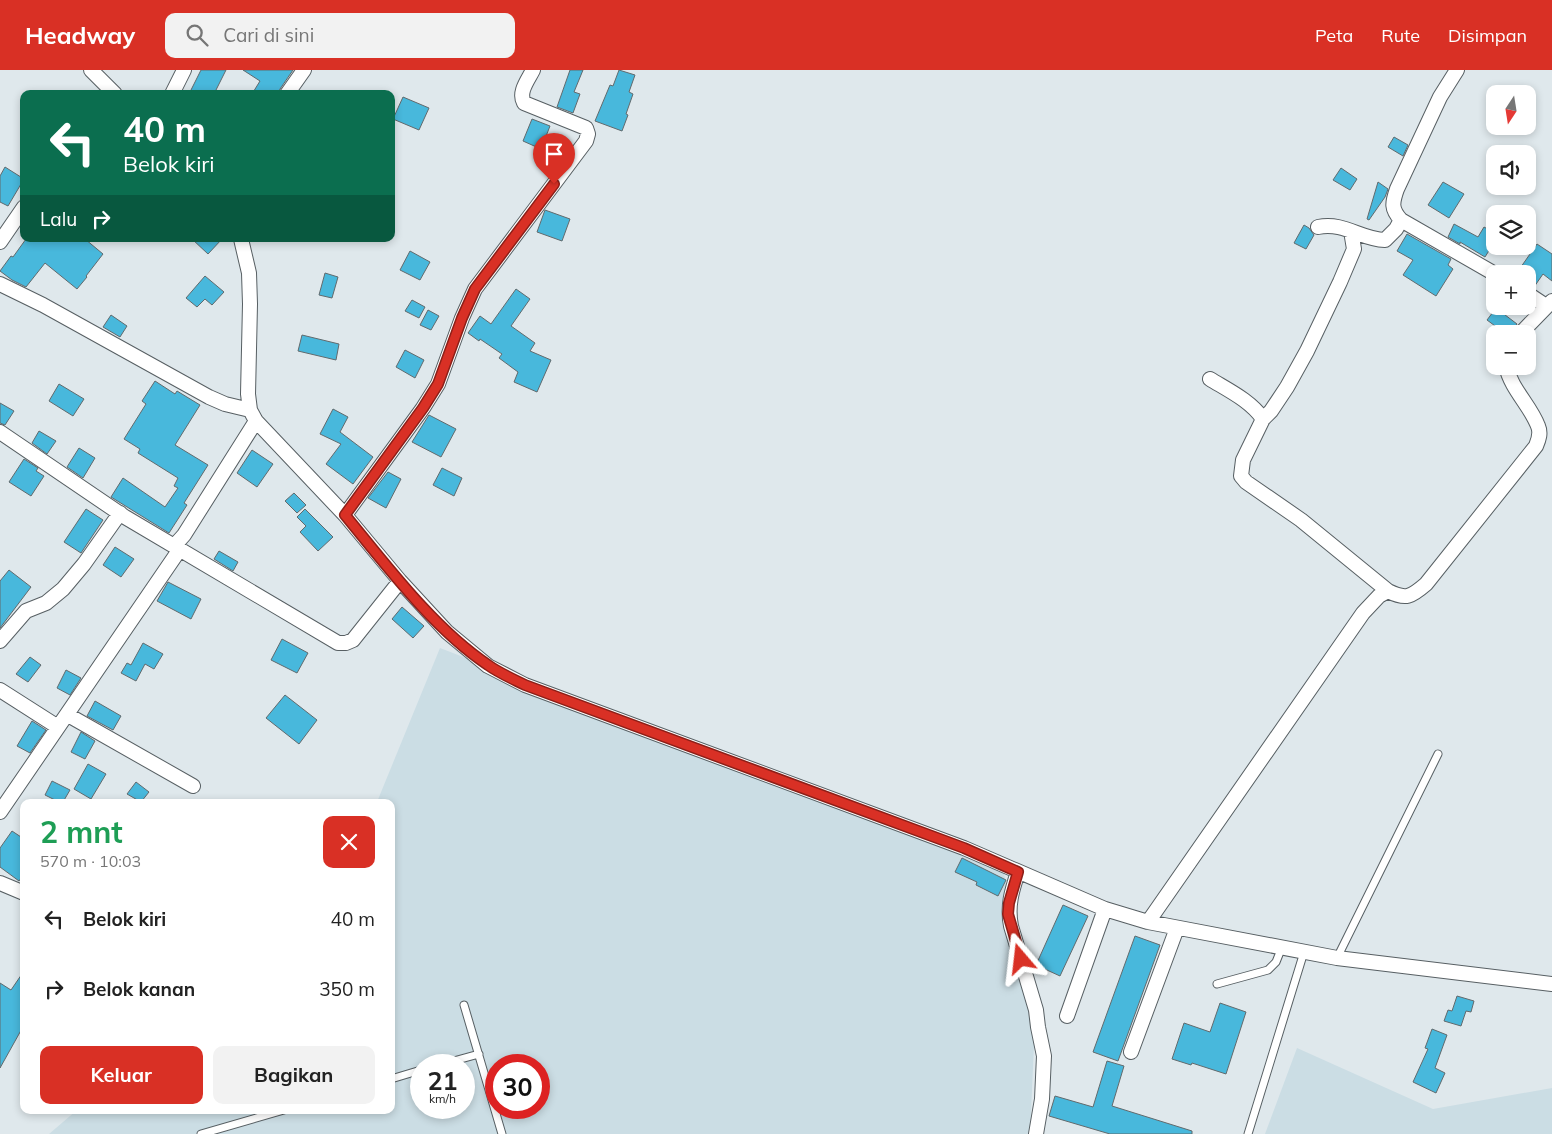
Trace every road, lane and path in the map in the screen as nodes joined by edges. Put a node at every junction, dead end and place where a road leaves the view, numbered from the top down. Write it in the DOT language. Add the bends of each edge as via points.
graph roads {
  1 [pos="91,70"];
  2 [pos="184,70"];
  3 [pos="304,70"];
  4 [pos="533,70"];
  5 [pos="1457,70"];
  6 [pos="106,90"];
  7 [pos="174,90"];
  8 [pos="290,90"];
  9 [pos="20,213"];
  10 [pos="1401,220"];
  11 [pos="1318,227"];
  12 [pos="1351,230"];
  13 [pos="0,242"];
  14 [pos="242,242"];
  15 [pos="1486,269"];
  16 [pos="0,284"];
  17 [pos="1536,298"];
  18 [pos="1549,304"];
  19 [pos="1529,325"];
  20 [pos="1508,375"];
  21 [pos="1210,379"];
  22 [pos="253,415"];
  23 [pos="1263,419"];
  24 [pos="2,436"];
  25 [pos="120,513"];
  26 [pos="345,515"];
  27 [pos="178,547"];
  28 [pos="400,581"];
  29 [pos="1388,591"];
  30 [pos="0,642"];
  31 [pos="0,690"];
  32 [pos="68,715"];
  33 [pos="58,727"];
  34 [pos="1438,754"];
  35 [pos="193,786"];
  36 [pos="0,812"];
  37 [pos="1018,872"];
  38 [pos="0,883"];
  39 [pos="20,892"];
  40 [pos="1104,909"];
  41 [pos="1148,922"];
  42 [pos="1177,928"];
  43 [pos="1282,947"];
  44 [pos="1304,952"];
  45 [pos="1337,958"];
  46 [pos="1217,984"];
  47 [pos="1552,984"];
  48 [pos="464,1004"];
  49 [pos="1067,1016"];
  50 [pos="1131,1052"];
  51 [pos="478,1054"];
  52 [pos="475,1055"];
  53 [pos="410,1073"];
  54 [pos="395,1078"];
  55 [pos="270,1114"];
  56 [pos="201,1134"];
  57 [pos="502,1134"];
  58 [pos="1036,1134"];
  59 [pos="1248,1134"];
  1 -- 6 [label="street"];
  2 -- 7 [label="street"];
  3 -- 8 [label="street"];
  4 -- 26 [label="street" via="522,92 524,103 586,128 586,141 475,289 438,384"];
  5 -- 10 [label="street" via="1440,97 1396,189 1392,204"];
  9 -- 13 [label="street"];
  10 -- 12 [label="street" via="1385,240 1376,240"];
  10 -- 15 [label="street"];
  11 -- 12 [label="street" via="1338,226"];
  12 -- 23 [label="street" via="1354,249 1340,282 1287,387"];
  14 -- 22 [label="street" via="249,281 248,394"];
  16 -- 22 [label="street" via="208,397"];
  17 -- 18 [label="street"];
  18 -- 19 [label="street"];
  20 -- 29 [label="street" via="1538,427 1540,437 1536,446 1426,584 1411,596 1399,596"];
  21 -- 23 [label="street" via="1242,400"];
  22 -- 26 [label="street"];
  22 -- 27 [label="street"];
  23 -- 29 [label="street" via="1246,454 1241,476"];
  24 -- 25 [label="street"];
  25 -- 27 [label="street"];
  25 -- 30 [label="street" via="63,589 46,603 26,611"];
  26 -- 28 [label="street"];
  27 -- 28 [label="street" via="338,643 353,640"];
  27 -- 32 [label="street"];
  28 -- 37 [label="street" via="447,632 488,666 525,685 964,848"];
  29 -- 41 [label="street" via="1363,613"];
  31 -- 33 [label="street"];
  32 -- 33 [label="street"];
  32 -- 35 [label="street"];
  33 -- 36 [label="street"];
  34 -- 45 [label="lane"];
  37 -- 40 [label="street"];
  37 -- 58 [label="street" via="1008,914 1036,1010 1044,1056"];
  38 -- 39 [label="street"];
  40 -- 41 [label="street"];
  40 -- 49 [label="street"];
  41 -- 42 [label="street"];
  42 -- 43 [label="street"];
  42 -- 50 [label="street"];
  43 -- 44 [label="street"];
  43 -- 46 [label="lane" via="1276,962 1268,970"];
  44 -- 45 [label="street"];
  44 -- 59 [label="lane"];
  45 -- 47 [label="street"];
  48 -- 51 [label="lane"];
  51 -- 52 [label="lane"];
  51 -- 57 [label="lane"];
  53 -- 54 [label="lane"];
  55 -- 56 [label="lane"];
}
